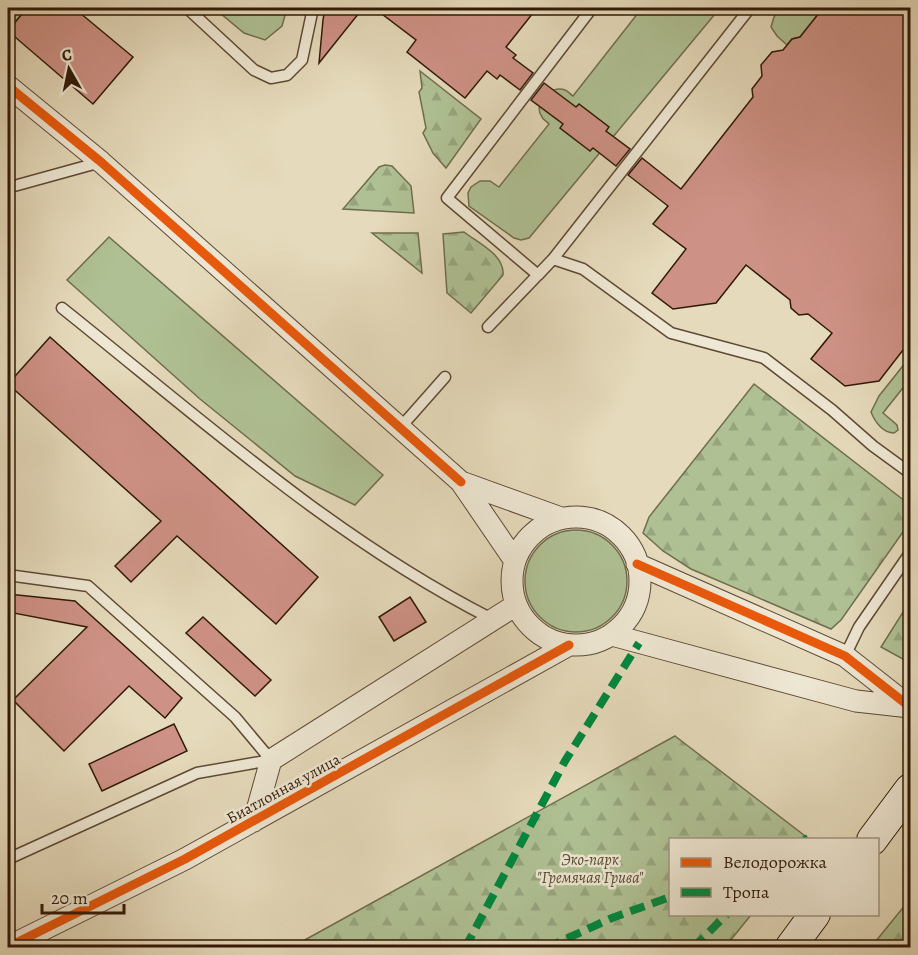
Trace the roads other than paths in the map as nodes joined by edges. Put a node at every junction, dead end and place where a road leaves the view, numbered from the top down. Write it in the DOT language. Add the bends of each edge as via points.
graph roads {
  1 [pos="187,8"];
  2 [pos="313,8"];
  3 [pos="592,8"];
  4 [pos="750,8"];
  5 [pos="8,86"];
  6 [pos="101,162"];
  7 [pos="8,185"];
  8 [pos="553,259"];
  9 [pos="538,275"];
  10 [pos="62,308"];
  11 [pos="488,327"];
  12 [pos="444,377"];
  13 [pos="400,428"];
  14 [pos="910,473"];
  15 [pos="461,483"];
  16 [pos="561,518"];
  17 [pos="910,553"];
  18 [pos="515,561"];
  19 [pos="637,564"];
  20 [pos="8,577"];
  21 [pos="516,605"];
  22 [pos="492,619"];
  23 [pos="612,635"];
  24 [pos="569,645"];
  25 [pos="845,656"];
  26 [pos="910,707"];
  27 [pos="271,760"];
  28 [pos="910,789"];
  29 [pos="254,821"];
  30 [pos="873,838"];
  31 [pos="8,859"];
  32 [pos="814,916"];
  33 [pos="8,946"];
  34 [pos="790,948"];
  1 -- 2 [label="lane" via="254,70 271,78 287,75 302,60"];
  3 -- 9 [label="lane" via="447,198"];
  4 -- 8 [label="lane"];
  5 -- 6 [label="street"];
  6 -- 7 [label="lane"];
  6 -- 13 [label="street"];
  8 -- 9 [label="lane"];
  8 -- 14 [label="lane" via="584,269 671,333 764,358"];
  9 -- 11 [label="lane"];
  10 -- 22 [label="lane" via="312,508 451,598"];
  12 -- 13 [label="lane"];
  13 -- 15 [label="street"];
  15 -- 16 [label="street"];
  15 -- 18 [label="street"];
  16 -- 18 [label="street" via="533,534"];
  16 -- 19 [label="street" via="598,520 615,530 628,543"];
  17 -- 25 [label="lane" via="859,627"];
  18 -- 21 [label="street" via="512,590"];
  19 -- 23 [label="street" via="641,581 637,602 628,620"];
  19 -- 25 [label="street"];
  20 -- 27 [label="lane" via="88,586 235,717"];
  21 -- 22 [label="street, Биатлонная улица"];
  21 -- 24 [label="street" via="537,632"];
  22 -- 27 [label="street, Биатлонная улица"];
  23 -- 24 [label="street" via="591,644"];
  23 -- 26 [label="street" via="856,701"];
  24 -- 29 [label="street, Биатлонная улица"];
  25 -- 26 [label="street"];
  27 -- 29 [label="street, Биатлонная улица"];
  27 -- 31 [label="lane" via="197,773"];
  28 -- 30 [label="main road"];
  29 -- 33 [label="street, Биатлонная улица"];
  32 -- 34 [label="main road"];
}
